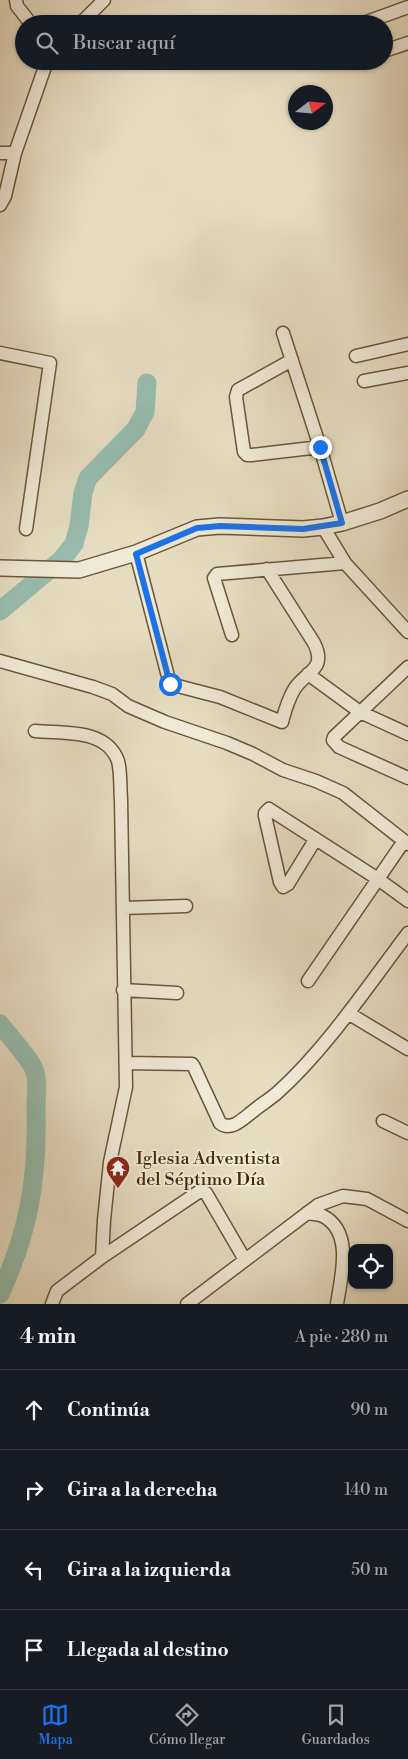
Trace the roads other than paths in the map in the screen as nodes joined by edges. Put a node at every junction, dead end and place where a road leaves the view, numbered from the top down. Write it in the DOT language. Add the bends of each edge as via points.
graph roads {
  1 [pos="16,0"];
  2 [pos="104,0"];
  3 [pos="408,7"];
  4 [pos="24,15"];
  5 [pos="89,15"];
  6 [pos="386,15"];
  7 [pos="408,43"];
  8 [pos="393,48"];
  9 [pos="44,70"];
  10 [pos="0,153"];
  11 [pos="15,153"];
  12 [pos="0,205"];
  13 [pos="283,332"];
  14 [pos="408,344"];
  15 [pos="0,353"];
  16 [pos="356,356"];
  17 [pos="292,360"];
  18 [pos="408,373"];
  19 [pos="364,381"];
  20 [pos="320,447"];
  21 [pos="408,499"];
  22 [pos="342,523"];
  23 [pos="323,526"];
  24 [pos="26,529"];
  25 [pos="136,554"];
  26 [pos="345,563"];
  27 [pos="0,568"];
  28 [pos="267,570"];
  29 [pos="408,632"];
  30 [pos="232,635"];
  31 [pos="0,661"];
  32 [pos="408,667"];
  33 [pos="308,674"];
  34 [pos="360,712"];
  35 [pos="35,731"];
  36 [pos="408,734"];
  37 [pos="408,778"];
  38 [pos="316,840"];
  39 [pos="406,842"];
  40 [pos="378,879"];
  41 [pos="408,902"];
  42 [pos="186,906"];
  43 [pos="123,908"];
  44 [pos="408,933"];
  45 [pos="308,981"];
  46 [pos="124,990"];
  47 [pos="177,993"];
  48 [pos="348,1013"];
  49 [pos="408,1049"];
  50 [pos="126,1063"];
  51 [pos="382,1121"];
  52 [pos="408,1133"];
  53 [pos="307,1213"];
  54 [pos="408,1221"];
  55 [pos="102,1256"];
  56 [pos="245,1260"];
  57 [pos="52,1304"];
  58 [pos="187,1304"];
  59 [pos="337,1304"];
  1 -- 4 [label="street"];
  2 -- 5 [label="street"];
  3 -- 6 [label="street"];
  7 -- 8 [label="street"];
  9 -- 11 [label="street"];
  10 -- 11 [label="street"];
  11 -- 12 [label="street"];
  13 -- 17 [label="street"];
  14 -- 16 [label="street"];
  15 -- 24 [label="street" via="50,363"];
  17 -- 20 [label="street"];
  17 -- 20 [label="street" via="238,390 236,397 244,452 252,455"];
  18 -- 19 [label="street"];
  20 -- 22 [label="street"];
  21 -- 22 [label="street"];
  22 -- 23 [label="street"];
  23 -- 25 [label="street" via="303,529 197,528"];
  23 -- 26 [label="street"];
  25 -- 27 [label="street" via="79,570"];
  25 -- 33 [label="street" via="170,684 220,697 282,722 288,700"];
  26 -- 28 [label="street"];
  26 -- 29 [label="street"];
  28 -- 30 [label="street" via="222,573 214,578"];
  28 -- 33 [label="street" via="317,649 318,664"];
  31 -- 39 [label="street" via="112,694 128,706 165,722 227,743 283,770 332,787"];
  32 -- 34 [label="street"];
  33 -- 34 [label="street"];
  34 -- 36 [label="street"];
  34 -- 37 [label="street" via="334,737 335,743"];
  35 -- 43 [label="street" via="92,736 109,746 118,761"];
  38 -- 38 [label="street" via="283,887 265,812 269,809"];
  38 -- 40 [label="street"];
  39 -- 40 [label="street"];
  40 -- 41 [label="street"];
  40 -- 45 [label="street"];
  42 -- 43 [label="street"];
  43 -- 46 [label="street"];
  44 -- 48 [label="street"];
  46 -- 47 [label="street"];
  46 -- 50 [label="street"];
  48 -- 49 [label="street"];
  48 -- 50 [label="street" via="277,1093 231,1126 220,1124 192,1064"];
  50 -- 55 [label="street" via="126,1087 110,1162"];
  51 -- 52 [label="street"];
  53 -- 54 [label="street" via="318,1205 343,1196 367,1199"];
  53 -- 56 [label="street"];
  53 -- 59 [label="street" via="322,1216 333,1223 340,1235 343,1255"];
  55 -- 56 [label="street" via="204,1191"];
  55 -- 57 [label="street" via="57,1291"];
  56 -- 58 [label="street"];
}
